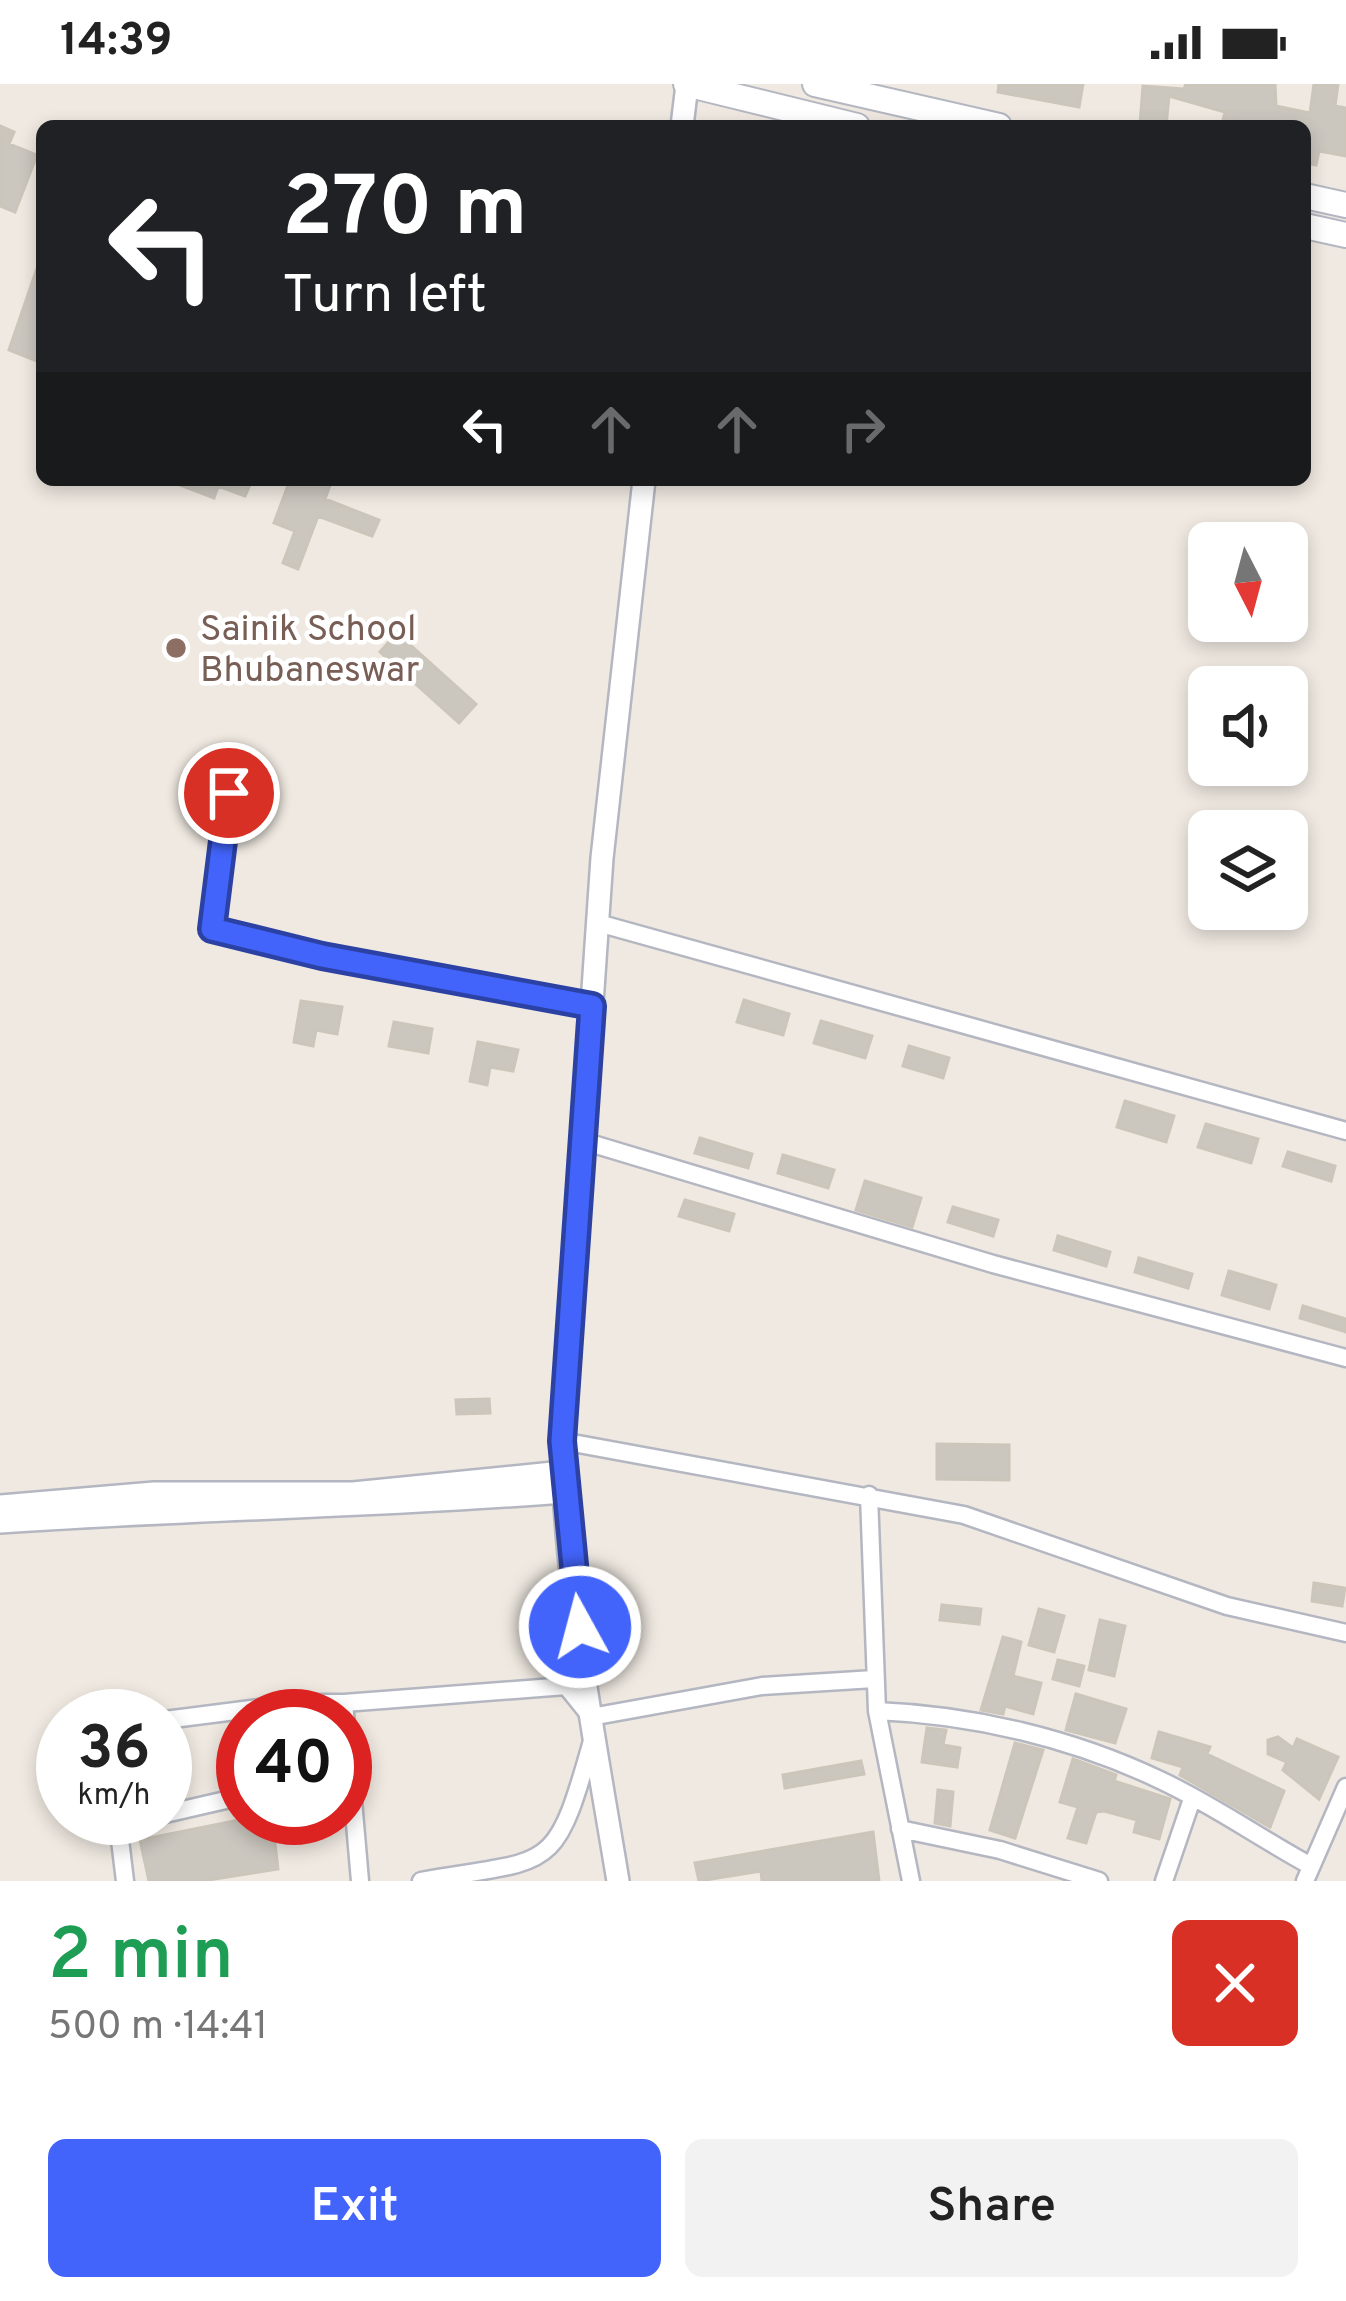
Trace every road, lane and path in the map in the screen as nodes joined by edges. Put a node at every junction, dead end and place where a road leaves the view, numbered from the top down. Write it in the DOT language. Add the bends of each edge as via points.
graph roads {
  1 [pos="687,84"];
  2 [pos="815,84"];
  3 [pos="855,89"];
  4 [pos="683,120"];
  5 [pos="833,120"];
  6 [pos="976,120"];
  7 [pos="1311,197"];
  8 [pos="1346,206"];
  9 [pos="1311,227"];
  10 [pos="1346,235"];
  11 [pos="643,486"];
  12 [pos="229,793"];
  13 [pos="598,923"];
  14 [pos="592,1006"];
  15 [pos="1346,1131"];
  16 [pos="583,1141"];
  17 [pos="1346,1358"];
  18 [pos="562,1441"];
  19 [pos="563,1482"];
  20 [pos="869,1496"];
  21 [pos="0,1506"];
  22 [pos="0,1522"];
  23 [pos="1346,1633"];
  24 [pos="874,1679"];
  25 [pos="372,1701"];
  26 [pos="877,1711"];
  27 [pos="593,1725"];
  28 [pos="1346,1787"];
  29 [pos="1192,1799"];
  30 [pos="900,1828"];
  31 [pos="121,1845"];
  32 [pos="356,1845"];
  33 [pos="1308,1874"];
  34 [pos="125,1881"];
  35 [pos="360,1881"];
  36 [pos="421,1881"];
  37 [pos="618,1881"];
  38 [pos="911,1881"];
  39 [pos="1099,1881"];
  40 [pos="1164,1881"];
  1 -- 4 [label="street"];
  1 -- 5 [label="main road"];
  2 -- 3 [label="main road"];
  3 -- 6 [label="main road"];
  7 -- 8 [label="main road"];
  9 -- 10 [label="main road"];
  11 -- 13 [label="street"];
  12 -- 14 [label="street" via="212,929"];
  13 -- 14 [label="street"];
  13 -- 15 [label="street"];
  14 -- 16 [label="street"];
  16 -- 17 [label="street" via="993,1264"];
  16 -- 18 [label="street"];
  18 -- 19 [label="street"];
  18 -- 20 [label="street"];
  19 -- 21 [label="street" via="154,1493"];
  19 -- 22 [label="street" via="386,1506"];
  19 -- 27 [label="street"];
  20 -- 23 [label="street" via="964,1514 1227,1606"];
  20 -- 24 [label="street"];
  24 -- 26 [label="street"];
  24 -- 27 [label="street" via="762,1686"];
  25 -- 27 [label="street" via="566,1686"];
  26 -- 29 [label="street" via="994,1723 1158,1779"];
  26 -- 30 [label="street"];
  27 -- 36 [label="street" via="565,1832 546,1854"];
  27 -- 37 [label="street"];
  28 -- 33 [label="street"];
  29 -- 33 [label="street"];
  29 -- 40 [label="street"];
  30 -- 38 [label="street"];
  30 -- 39 [label="street"];
  31 -- 34 [label="street"];
  32 -- 35 [label="street"];
}
